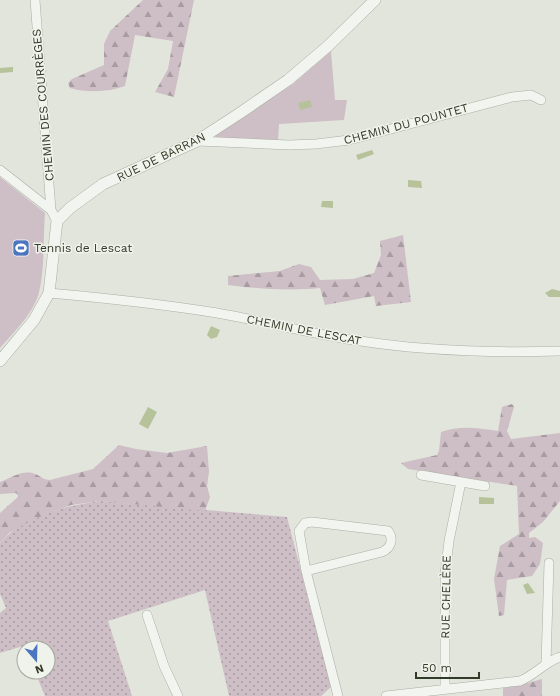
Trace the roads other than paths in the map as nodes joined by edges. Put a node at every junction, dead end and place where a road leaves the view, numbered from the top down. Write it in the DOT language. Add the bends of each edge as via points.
graph roads {
  1 [pos="35,0"];
  2 [pos="375,0"];
  3 [pos="542,100"];
  4 [pos="197,141"];
  5 [pos="0,170"];
  6 [pos="51,210"];
  7 [pos="57,222"];
  8 [pos="49,293"];
  9 [pos="560,351"];
  10 [pos="0,361"];
  11 [pos="421,475"];
  12 [pos="461,482"];
  13 [pos="485,486"];
  14 [pos="549,563"];
  15 [pos="306,571"];
  16 [pos="147,615"];
  17 [pos="560,657"];
  18 [pos="546,664"];
  19 [pos="445,689"];
  20 [pos="178,696"];
  21 [pos="338,696"];
  22 [pos="386,696"];
  1 -- 6 [label="street, CHEMIN DES COURRÈGES"];
  2 -- 4 [label="street, RUE DE BARRAN" via="328,46 288,80"];
  3 -- 4 [label="street, CHEMIN DU POUNTET" via="531,95 512,97 372,135 316,144"];
  4 -- 7 [label="street, RUE DE BARRAN" via="104,184 86,195"];
  5 -- 6 [label="street"];
  6 -- 7 [label="street"];
  7 -- 8 [label="street"];
  8 -- 9 [label="street, CHEMIN DE LESCAT" via="138,301 218,313 392,346 498,353"];
  8 -- 10 [label="street" via="34,320"];
  11 -- 12 [label="street"];
  12 -- 13 [label="street"];
  12 -- 19 [label="street, RUE CHELÈRE" via="446,568"];
  14 -- 18 [label="street"];
  15 -- 15 [label="street" via="299,538 299,531 305,523 388,531 390,534 390,546 382,552"];
  15 -- 21 [label="street"];
  16 -- 20 [label="street" via="164,666"];
  17 -- 18 [label="street"];
  18 -- 19 [label="street" via="529,678 520,681"];
  19 -- 22 [label="street"];
}
